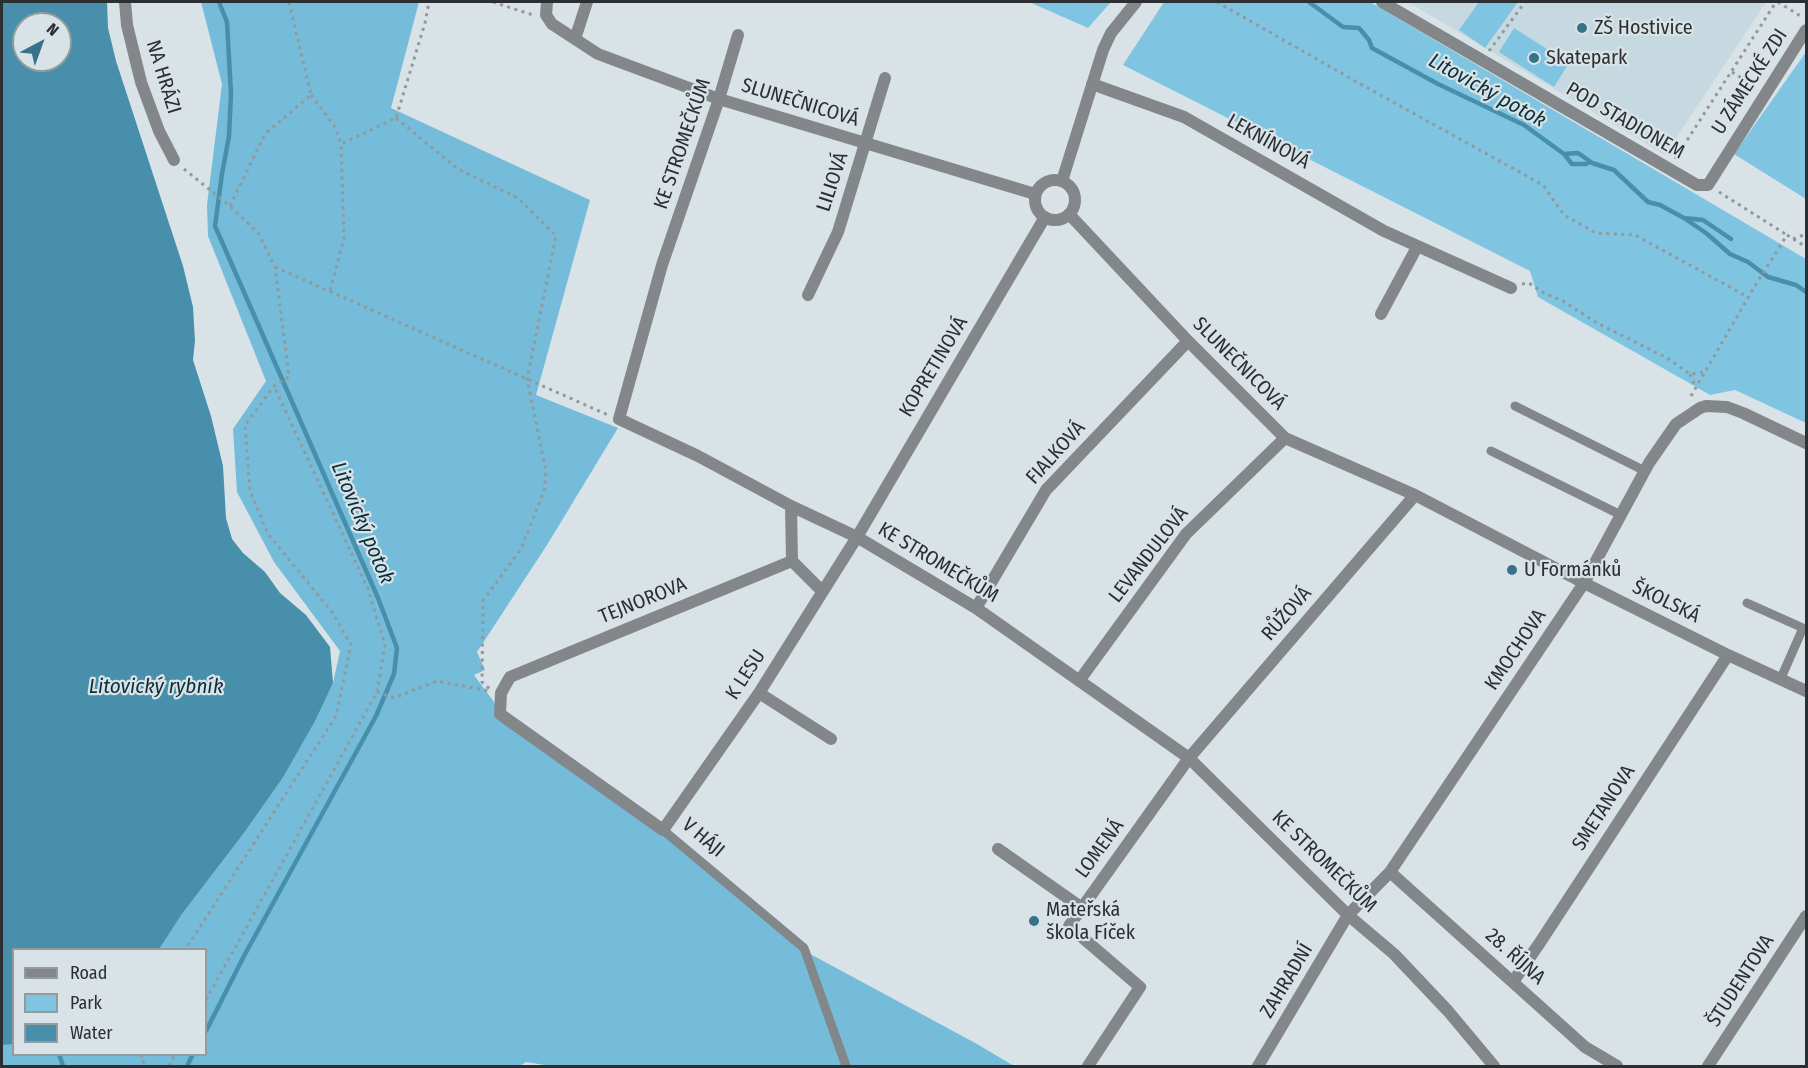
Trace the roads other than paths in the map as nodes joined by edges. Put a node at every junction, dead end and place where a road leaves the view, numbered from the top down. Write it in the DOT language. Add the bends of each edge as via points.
graph roads {
  1 [pos="125,2"];
  2 [pos="547,2"];
  3 [pos="588,2"];
  4 [pos="1136,2"];
  5 [pos="1382,2"];
  6 [pos="1806,30"];
  7 [pos="738,34"];
  8 [pos="575,39"];
  9 [pos="885,78"];
  10 [pos="1092,84"];
  11 [pos="719,99"];
  12 [pos="866,143"];
  13 [pos="174,160"];
  14 [pos="1062,181"];
  15 [pos="1708,185"];
  16 [pos="1035,194"];
  17 [pos="1069,214"];
  18 [pos="1045,217"];
  19 [pos="1417,247"];
  20 [pos="1508,287"];
  21 [pos="808,295"];
  22 [pos="1381,314"];
  23 [pos="1188,341"];
  24 [pos="1515,406"];
  25 [pos="1285,438"];
  26 [pos="1806,443"];
  27 [pos="1491,451"];
  28 [pos="1644,471"];
  29 [pos="1415,495"];
  30 [pos="791,506"];
  31 [pos="1621,515"];
  32 [pos="857,537"];
  33 [pos="792,561"];
  34 [pos="1584,584"];
  35 [pos="822,591"];
  36 [pos="1747,603"];
  37 [pos="976,608"];
  38 [pos="1805,629"];
  39 [pos="1728,654"];
  40 [pos="510,677"];
  41 [pos="1781,678"];
  42 [pos="1079,681"];
  43 [pos="1806,691"];
  44 [pos="759,693"];
  45 [pos="831,739"];
  46 [pos="1188,758"];
  47 [pos="663,830"];
  48 [pos="998,849"];
  49 [pos="1390,872"];
  50 [pos="1082,908"];
  51 [pos="1348,915"];
  52 [pos="1806,916"];
  53 [pos="1512,982"];
  54 [pos="846,1066"];
  55 [pos="1088,1066"];
  56 [pos="1258,1066"];
  57 [pos="1494,1066"];
  58 [pos="1617,1066"];
  59 [pos="1708,1066"];
  1 -- 13 [label="street, NA HRÁZI" via="141,82"];
  2 -- 8 [label="street, SLUNEČNICOVÁ" via="546,15 552,24"];
  3 -- 8 [label="street"];
  4 -- 10 [label="street" via="1111,33"];
  5 -- 15 [label="street, POD STADIONEM" via="1668,169 1695,184"];
  6 -- 15 [label="street, U ZÁMECKÉ ZDI"];
  7 -- 11 [label="street, KE STROMEČKŮM"];
  8 -- 11 [label="street, SLUNEČNICOVÁ" via="598,54"];
  9 -- 12 [label="street, LILIOVÁ"];
  10 -- 14 [label="street"];
  10 -- 19 [label="street, LEKNÍNOVÁ" via="1184,117"];
  11 -- 12 [label="street, SLUNEČNICOVÁ"];
  11 -- 30 [label="street, KE STROMEČKŮM" via="662,265 619,419"];
  12 -- 16 [label="street, SLUNEČNICOVÁ"];
  12 -- 21 [label="street, LILIOVÁ" via="838,232"];
  14 -- 16 [label="street" via="1043,183"];
  14 -- 17 [label="street" via="1074,196"];
  16 -- 18 [label="street" via="1038,211"];
  17 -- 18 [label="street" via="1059,219"];
  17 -- 23 [label="street, SLUNEČNICOVÁ"];
  18 -- 32 [label="street, KOPRETINOVÁ"];
  19 -- 20 [label="street, LEKNÍNOVÁ"];
  19 -- 22 [label="street"];
  23 -- 25 [label="street, SLUNEČNICOVÁ"];
  23 -- 37 [label="street, FIALKOVÁ" via="1046,490"];
  24 -- 28 [label="lane"];
  25 -- 29 [label="street, SLUNEČNICOVÁ"];
  25 -- 42 [label="street, LEVANDULOVÁ" via="1186,534"];
  26 -- 28 [label="street, KMOCHOVA" via="1743,412 1706,406 1676,424"];
  27 -- 31 [label="lane"];
  28 -- 31 [label="street, KMOCHOVA"];
  29 -- 34 [label="street, ŠKOLSKÁ"];
  29 -- 46 [label="street, RŮŽOVÁ"];
  30 -- 32 [label="street, KE STROMEČKŮM"];
  30 -- 33 [label="street"];
  31 -- 34 [label="street, KMOCHOVA"];
  32 -- 35 [label="street, K LESU"];
  32 -- 37 [label="street, KE STROMEČKŮM"];
  33 -- 35 [label="street"];
  33 -- 40 [label="street, TEJNOROVA"];
  34 -- 39 [label="street, ŠKOLSKÁ"];
  34 -- 49 [label="street, KMOCHOVA"];
  35 -- 44 [label="street, K LESU"];
  36 -- 38 [label="lane"];
  37 -- 42 [label="street, KE STROMEČKŮM"];
  38 -- 41 [label="lane"];
  39 -- 41 [label="street, ŠKOLSKÁ"];
  39 -- 53 [label="street, SMETANOVA"];
  40 -- 47 [label="street, V HÁJI" via="501,693 500,714"];
  41 -- 43 [label="street, ŠKOLSKÁ"];
  42 -- 46 [label="street, KE STROMEČKŮM"];
  44 -- 45 [label="street"];
  44 -- 47 [label="street, K LESU"];
  46 -- 50 [label="street, LOMENÁ"];
  46 -- 51 [label="street, KE STROMEČKŮM"];
  47 -- 54 [label="lane, V HÁJI" via="804,948"];
  48 -- 50 [label="street"];
  49 -- 51 [label="street, KMOCHOVA"];
  49 -- 53 [label="street, 28. ŘÍJNA"];
  50 -- 55 [label="street, LOMENÁ" via="1069,926 1140,987"];
  51 -- 56 [label="street, ZAHRADNÍ"];
  51 -- 57 [label="street, KE STROMEČKŮM" via="1402,962"];
  52 -- 59 [label="street, ŠTUDENTOVA"];
  53 -- 58 [label="street, 28. ŘÍJNA" via="1585,1047"];
}
